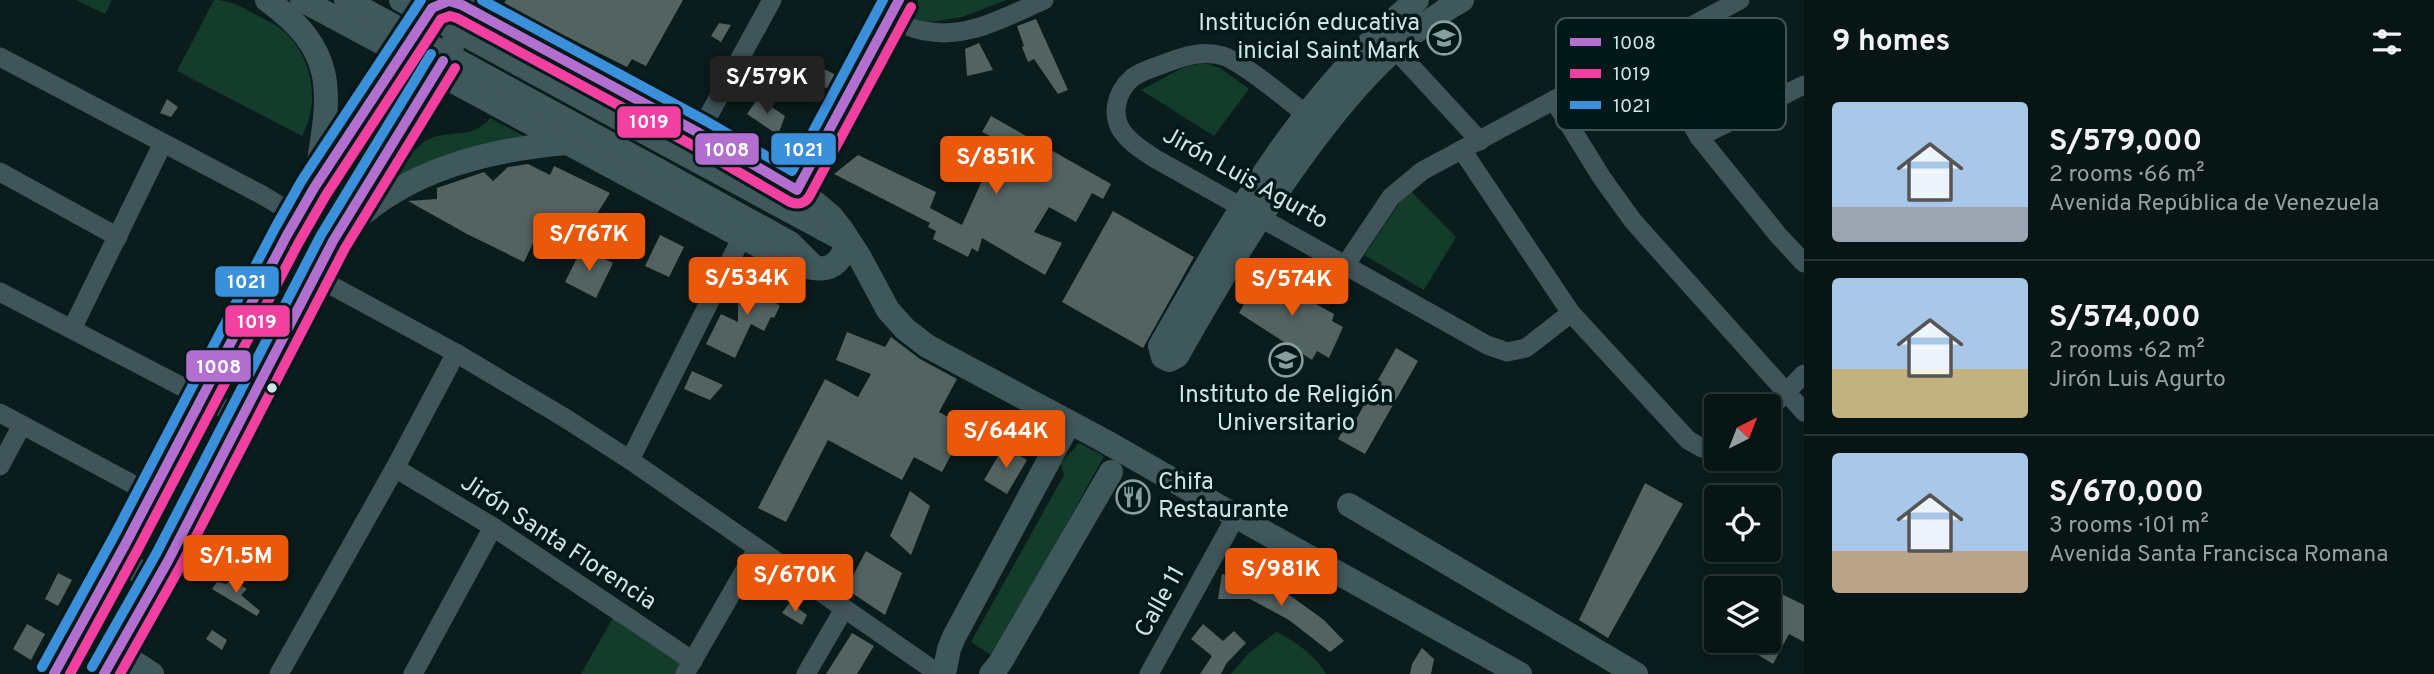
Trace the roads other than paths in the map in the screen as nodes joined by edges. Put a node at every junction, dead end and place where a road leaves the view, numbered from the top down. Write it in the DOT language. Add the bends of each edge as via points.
graph roads {
  1 [pos="267,0"];
  2 [pos="302,0"];
  3 [pos="346,0"];
  4 [pos="401,0"];
  5 [pos="772,0"];
  6 [pos="899,0"];
  7 [pos="1044,0"];
  8 [pos="1461,0"];
  9 [pos="1741,0"];
  10 [pos="475,5"];
  11 [pos="1413,6"];
  12 [pos="1708,18"];
  13 [pos="888,19"];
  14 [pos="1394,48"];
  15 [pos="402,52"];
  16 [pos="0,57"];
  17 [pos="436,72"];
  18 [pos="1804,85"];
  19 [pos="1786,94"];
  20 [pos="1555,102"];
  21 [pos="1306,114"];
  22 [pos="1572,130"];
  23 [pos="1695,130"];
  24 [pos="1713,130"];
  25 [pos="699,133"];
  26 [pos="1699,137"];
  27 [pos="1480,141"];
  28 [pos="163,143"];
  29 [pos="566,143"];
  30 [pos="1462,150"];
  31 [pos="0,172"];
  32 [pos="314,188"];
  33 [pos="797,190"];
  34 [pos="1251,211"];
  35 [pos="298,217"];
  36 [pos="118,237"];
  37 [pos="742,237"];
  38 [pos="333,241"];
  39 [pos="848,242"];
  40 [pos="1804,262"];
  41 [pos="1346,264"];
  42 [pos="817,270"];
  43 [pos="314,276"];
  44 [pos="0,292"];
  45 [pos="1571,313"];
  46 [pos="72,328"];
  47 [pos="456,354"];
  48 [pos="1804,374"];
  49 [pos="1786,393"];
  50 [pos="202,397"];
  51 [pos="1782,397"];
  52 [pos="1804,412"];
  53 [pos="0,413"];
  54 [pos="242,418"];
  55 [pos="1069,423"];
  56 [pos="22,425"];
  57 [pos="1704,448"];
  58 [pos="630,460"];
  59 [pos="0,466"];
  60 [pos="395,468"];
  61 [pos="1111,472"];
  62 [pos="150,494"];
  63 [pos="1349,505"];
  64 [pos="1236,516"];
  65 [pos="493,527"];
  66 [pos="126,543"];
  67 [pos="757,549"];
  68 [pos="168,561"];
  69 [pos="844,609"];
  70 [pos="117,651"];
  71 [pos="689,667"];
  72 [pos="1629,672"];
  73 [pos="54,674"];
  74 [pos="104,674"];
  75 [pos="152,674"];
  76 [pos="279,674"];
  77 [pos="413,674"];
  78 [pos="806,674"];
  79 [pos="939,674"];
  80 [pos="944,674"];
  81 [pos="991,674"];
  82 [pos="1149,674"];
  83 [pos="1520,674"];
  1 -- 32 [label="main road" via="305,33 322,67 325,122"];
  2 -- 15 [label="main road"];
  3 -- 42 [label="main road, bridge" via="790,243"];
  4 -- 39 [label="main road, bridge"];
  5 -- 25 [label="street"];
  6 -- 13 [label="street"];
  7 -- 13 [label="street" via="962,32 924,31"];
  8 -- 11 [label="main road"];
  9 -- 12 [label="street"];
  10 -- 15 [label="main road" via="449,1 432,8"];
  10 -- 17 [label="main road"];
  10 -- 25 [label="main road"];
  11 -- 14 [label="main road"];
  11 -- 21 [label="main road" via="1349,63"];
  13 -- 33 [label="street"];
  14 -- 27 [label="street"];
  14 -- 34 [label="main road"];
  15 -- 17 [label="main road"];
  15 -- 32 [label="main road"];
  16 -- 28 [label="street"];
  17 -- 29 [label="main road"];
  17 -- 38 [label="main road"];
  18 -- 19 [label="street"];
  20 -- 27 [label="street"];
  21 -- 34 [label="main road"];
  21 -- 34 [label="street, Jirón Luis Agurto" via="1224,56 1204,53 1185,55 1133,77 1117,98 1115,112 1125,136 1154,158"];
  22 -- 49 [label="street" via="1633,221"];
  23 -- 26 [label="street"];
  24 -- 26 [label="street"];
  25 -- 33 [label="main road"];
  26 -- 40 [label="street"];
  27 -- 30 [label="street"];
  28 -- 35 [label="street"];
  28 -- 36 [label="street"];
  29 -- 37 [label="main road"];
  29 -- 38 [label="main road" via="490,153 433,171 373,205"];
  30 -- 41 [label="street" via="1422,171 1391,197"];
  30 -- 45 [label="street"];
  31 -- 36 [label="street"];
  32 -- 35 [label="main road"];
  33 -- 39 [label="main road" via="832,217"];
  34 -- 34 [label="main road" via="1160,346 1166,359 1177,356"];
  34 -- 41 [label="street, Jirón Luis Agurto"];
  35 -- 50 [label="main road"];
  36 -- 46 [label="street"];
  37 -- 42 [label="main road" via="789,262"];
  37 -- 58 [label="street"];
  38 -- 43 [label="main road"];
  39 -- 42 [label="main road" via="835,265"];
  39 -- 55 [label="main road" via="882,301 905,329 927,346"];
  41 -- 45 [label="street, Jirón Luis Agurto" via="1468,335 1507,352 1526,348"];
  43 -- 47 [label="street"];
  43 -- 54 [label="main road"];
  44 -- 46 [label="street"];
  45 -- 57 [label="street" via="1688,440"];
  46 -- 50 [label="street"];
  47 -- 58 [label="street"];
  47 -- 60 [label="street"];
  48 -- 49 [label="street"];
  49 -- 51 [label="street"];
  49 -- 52 [label="street"];
  50 -- 54 [label="street"];
  50 -- 62 [label="main road"];
  53 -- 56 [label="street"];
  54 -- 68 [label="main road"];
  55 -- 64 [label="main road"];
  55 -- 80 [label="main road" via="954,637"];
  56 -- 59 [label="street"];
  56 -- 62 [label="street"];
  58 -- 67 [label="street"];
  60 -- 65 [label="street, Jirón Santa Florencia"];
  60 -- 76 [label="street"];
  61 -- 81 [label="main road"];
  62 -- 66 [label="main road"];
  63 -- 72 [label="main road"];
  64 -- 82 [label="street, Calle 11"];
  64 -- 83 [label="main road"];
  65 -- 71 [label="street, Jirón Santa Florencia"];
  65 -- 77 [label="street"];
  66 -- 68 [label="main road" via="125,556 136,570 152,571"];
  66 -- 73 [label="main road"];
  67 -- 69 [label="street"];
  67 -- 71 [label="street"];
  68 -- 70 [label="main road"];
  69 -- 78 [label="street"];
  69 -- 79 [label="street"];
  70 -- 74 [label="main road"];
  70 -- 75 [label="main road"];
}
